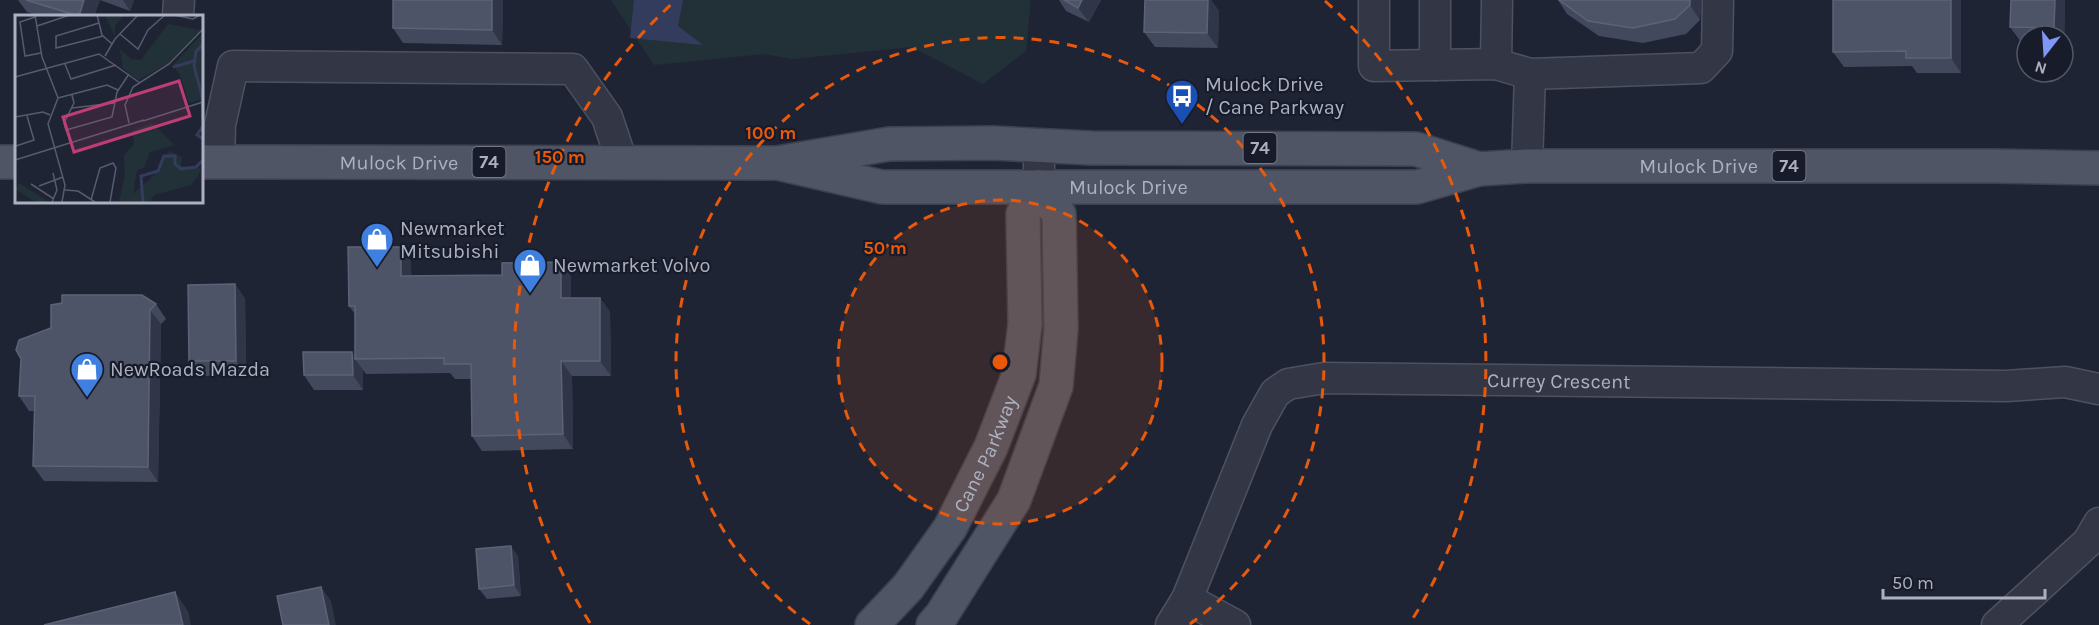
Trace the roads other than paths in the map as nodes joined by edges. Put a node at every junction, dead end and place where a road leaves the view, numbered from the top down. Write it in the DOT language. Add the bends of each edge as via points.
graph roads {
  1 [pos="179,0"];
  2 [pos="1374,0"];
  3 [pos="1435,0"];
  4 [pos="1497,0"];
  5 [pos="1719,0"];
  6 [pos="178,15"];
  7 [pos="1496,64"];
  8 [pos="1435,65"];
  9 [pos="1530,74"];
  10 [pos="1039,146"];
  11 [pos="210,162"];
  12 [pos="622,162"];
  13 [pos="777,163"];
  14 [pos="1527,166"];
  15 [pos="2099,168"];
  16 [pos="1479,169"];
  17 [pos="1039,187"];
  18 [pos="2099,389"];
  19 [pos="2099,524"];
  20 [pos="1187,599"];
  21 [pos="872,625"];
  22 [pos="933,625"];
  23 [pos="1171,625"];
  24 [pos="1235,625"];
  25 [pos="1998,625"];
  1 -- 6 [label="street"];
  2 -- 8 [label="street" via="1374,66"];
  3 -- 8 [label="street"];
  4 -- 7 [label="street"];
  5 -- 9 [label="street" via="1717,51 1701,68"];
  7 -- 8 [label="street"];
  7 -- 9 [label="street"];
  9 -- 14 [label="street"];
  10 -- 13 [label="main road, Mulock Drive / 74" via="889,144"];
  10 -- 16 [label="main road, Mulock Drive / 74" via="1416,149"];
  10 -- 17 [label="street"];
  11 -- 12 [label="main road, Mulock Drive / 74"];
  11 -- 12 [label="street" via="233,66 573,69 607,117"];
  12 -- 13 [label="main road, Mulock Drive / 74"];
  13 -- 17 [label="main road, Mulock Drive / 74" via="882,187"];
  14 -- 15 [label="main road, Mulock Drive / 74"];
  14 -- 16 [label="main road, Mulock Drive / 74"];
  16 -- 17 [label="main road, Mulock Drive / 74" via="1417,187"];
  17 -- 21 [label="main road, Cane Parkway" via="1023,214 1025,324 1018,374 991,447 950,528 908,587"];
  17 -- 22 [label="main road, Cane Parkway" via="1059,214 1061,328 1056,386 1014,500"];
  18 -- 20 [label="street, Currey Crescent" via="2065,382 2006,386 1324,378 1288,384 1275,393 1257,425"];
  19 -- 25 [label="street" via="2088,542"];
  20 -- 23 [label="street, Currey Crescent"];
  20 -- 24 [label="street"];
}
